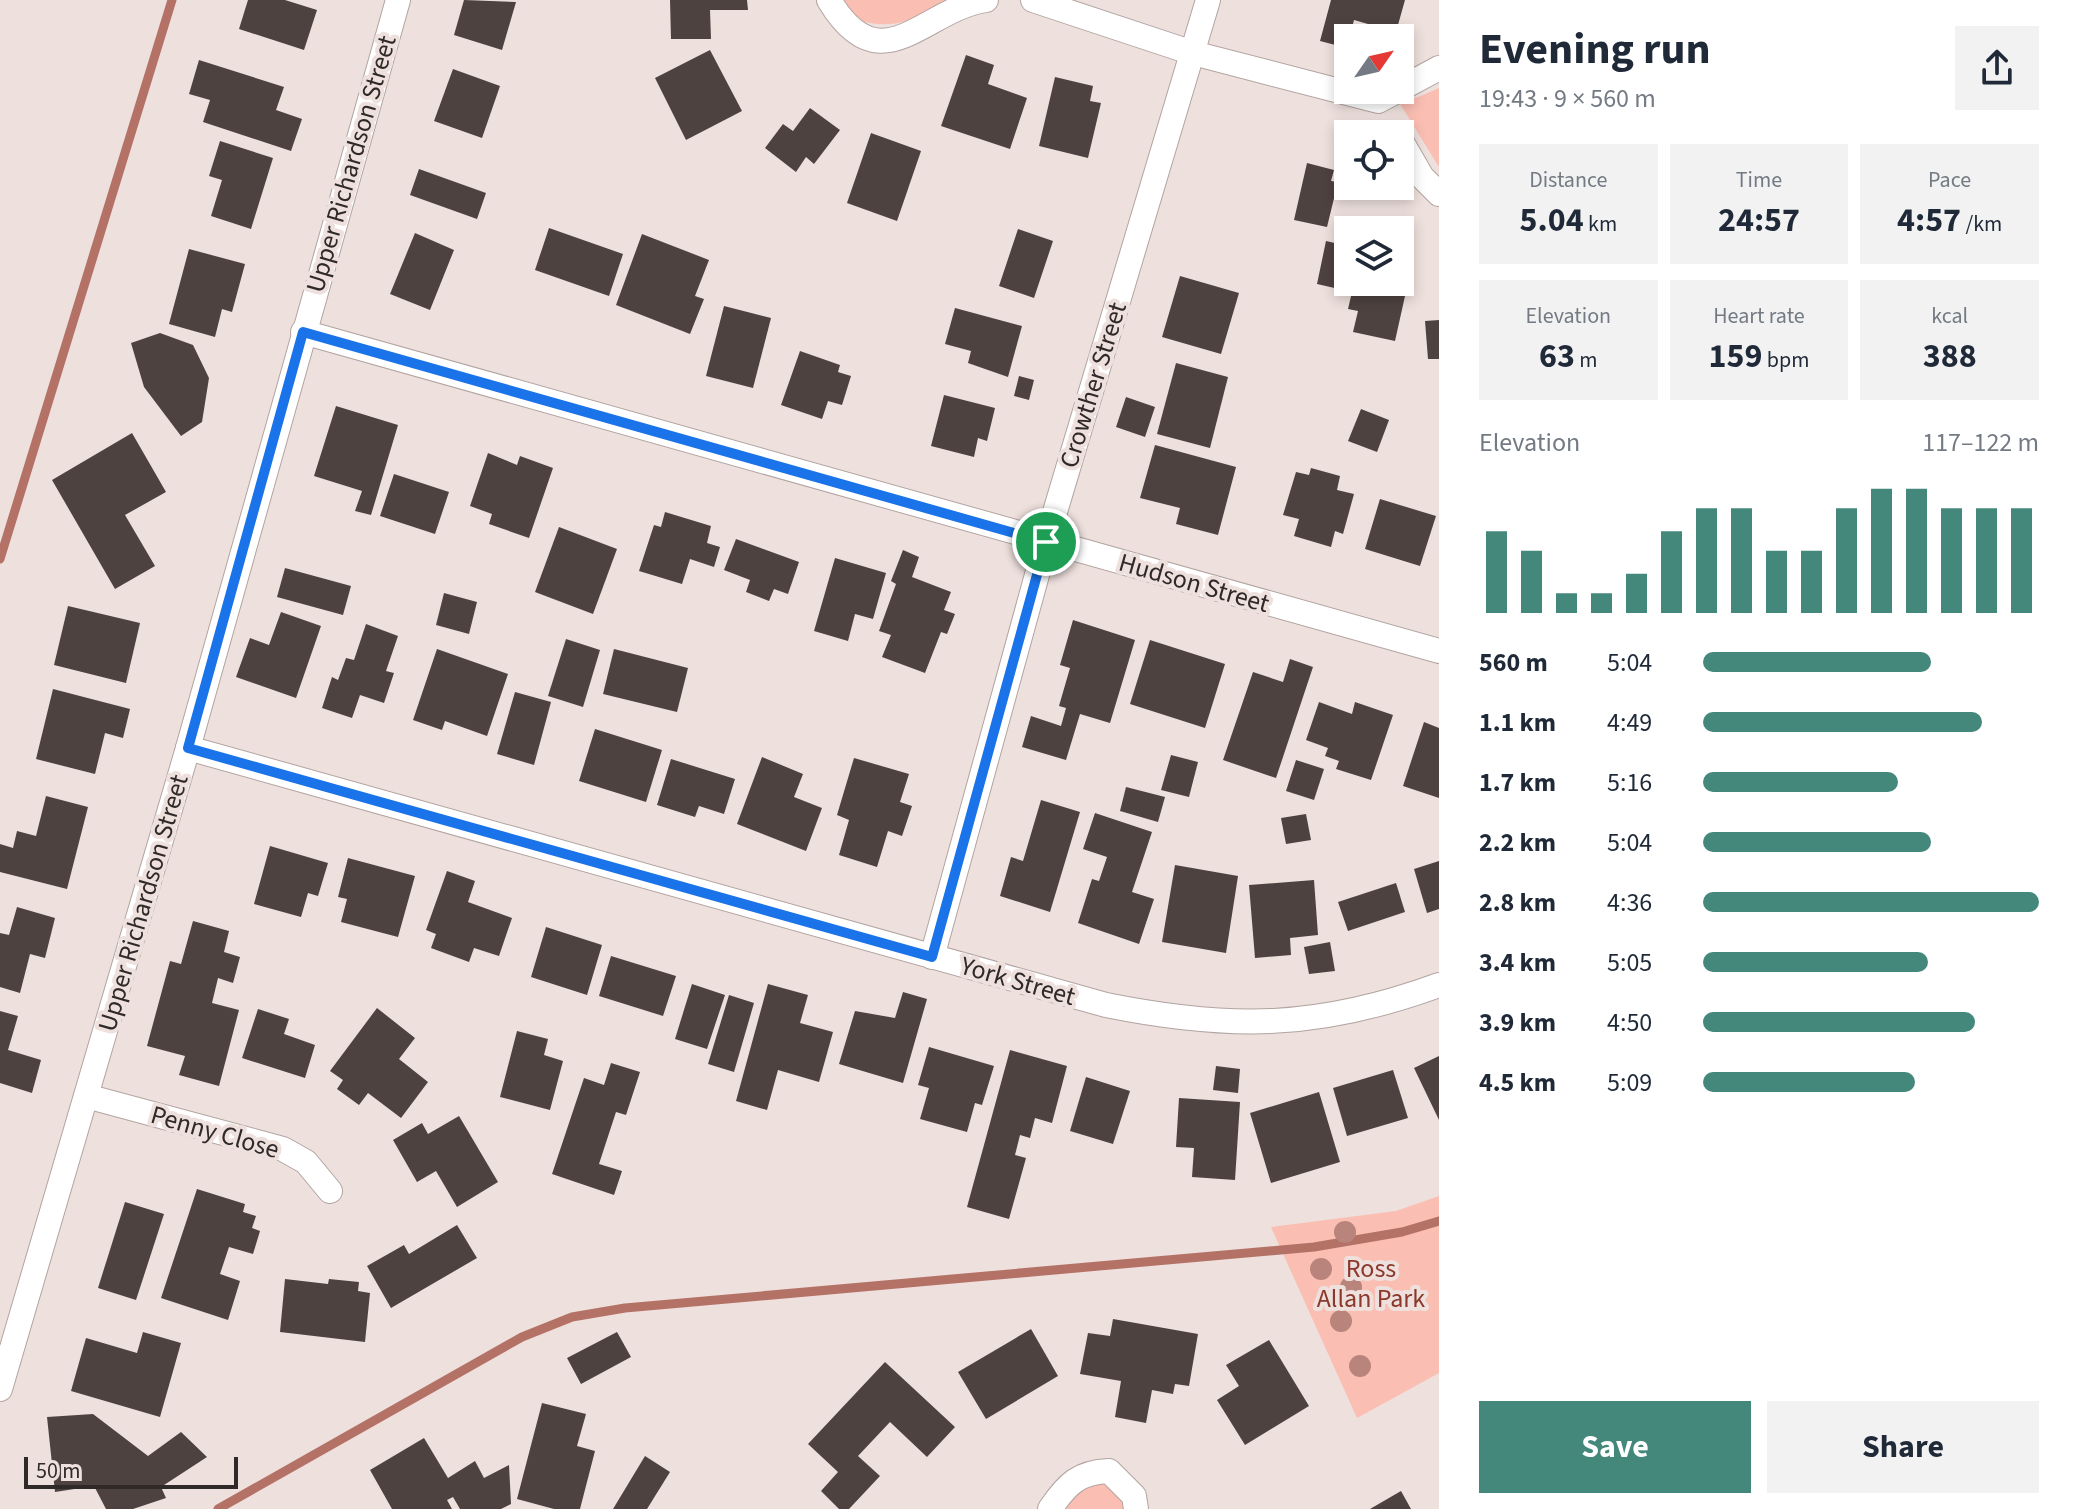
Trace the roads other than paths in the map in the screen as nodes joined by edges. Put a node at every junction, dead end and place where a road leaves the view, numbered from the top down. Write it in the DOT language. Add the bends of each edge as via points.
graph roads {
  1 [pos="398,0"];
  2 [pos="829,0"];
  3 [pos="986,0"];
  4 [pos="1033,0"];
  5 [pos="1208,0"];
  6 [pos="1193,53"];
  7 [pos="1439,68"];
  8 [pos="1334,82"];
  9 [pos="1414,82"];
  10 [pos="1414,163"];
  11 [pos="1439,194"];
  12 [pos="303,332"];
  13 [pos="1046,542"];
  14 [pos="1439,651"];
  15 [pos="188,748"];
  16 [pos="932,957"];
  17 [pos="1439,985"];
  18 [pos="86,1096"];
  19 [pos="330,1191"];
  20 [pos="0,1389"];
  21 [pos="1050,1509"];
  22 [pos="1136,1509"];
  1 -- 12 [label="street, Upper Richardson Street"];
  2 -- 3 [label="street" via="858,33 882,43"];
  4 -- 6 [label="street"];
  5 -- 6 [label="street, Crowther Street"];
  6 -- 8 [label="street"];
  6 -- 13 [label="street, Crowther Street"];
  7 -- 9 [label="street"];
  10 -- 11 [label="street"];
  12 -- 13 [label="street, Hudson Street"];
  12 -- 15 [label="street, Upper Richardson Street"];
  13 -- 14 [label="street, Hudson Street"];
  13 -- 16 [label="street, Crowther Street"];
  15 -- 16 [label="street, York Street"];
  15 -- 18 [label="street, Upper Richardson Street"];
  16 -- 17 [label="street, York Street" via="1106,1005 1192,1021 1263,1022 1354,1013"];
  18 -- 19 [label="street, Penny Close" via="283,1149 306,1162"];
  18 -- 20 [label="street, Upper Richardson Street"];
  21 -- 22 [label="street" via="1065,1487 1086,1472 1109,1471 1134,1496"];
}
